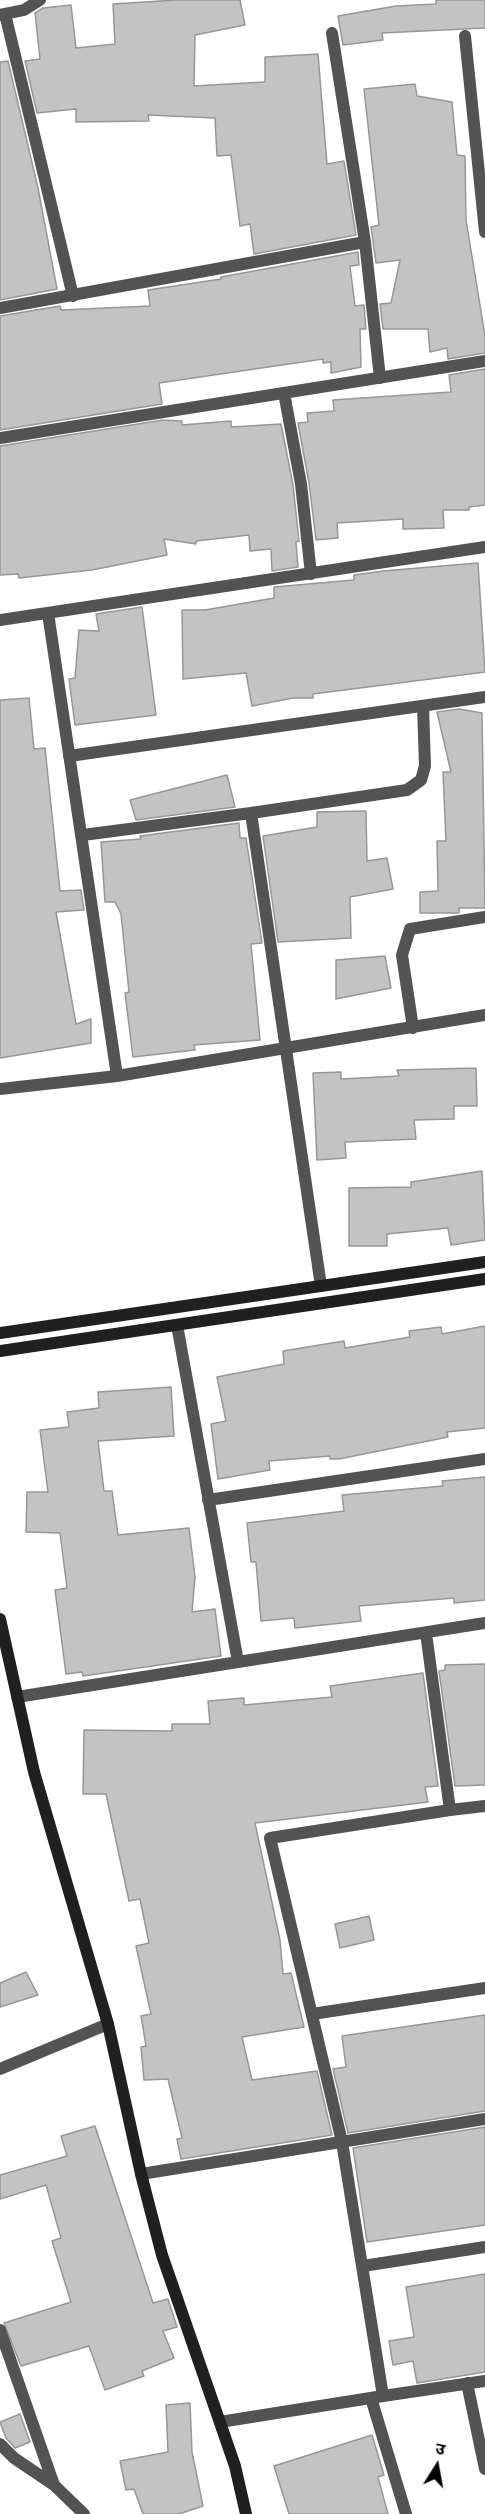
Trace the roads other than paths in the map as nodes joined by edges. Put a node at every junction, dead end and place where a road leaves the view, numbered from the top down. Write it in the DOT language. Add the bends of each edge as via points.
graph roads {
  1 [pos="40,0"];
  2 [pos="3,15"];
  3 [pos="332,33"];
  4 [pos="465,36"];
  5 [pos="485,232"];
  6 [pos="365,243"];
  7 [pos="73,296"];
  8 [pos="0,309"];
  9 [pos="485,361"];
  10 [pos="380,378"];
  11 [pos="284,393"];
  12 [pos="0,438"];
  13 [pos="485,547"];
  14 [pos="310,574"];
  15 [pos="48,613"];
  16 [pos="0,620"];
  17 [pos="485,696"];
  18 [pos="423,705"];
  19 [pos="69,756"];
  20 [pos="251,813"];
  21 [pos="83,835"];
  22 [pos="485,917"];
  23 [pos="485,1015"];
  24 [pos="413,1028"];
  25 [pos="286,1050"];
  26 [pos="117,1076"];
  27 [pos="0,1089"];
  28 [pos="485,1262"];
  29 [pos="485,1279"];
  30 [pos="321,1286"];
  31 [pos="177,1325"];
  32 [pos="0,1333"];
  33 [pos="0,1351"];
  34 [pos="485,1459"];
  35 [pos="208,1500"];
  36 [pos="0,1619"];
  37 [pos="485,1623"];
  38 [pos="426,1633"];
  39 [pos="5,1661"];
  40 [pos="238,1662"];
  41 [pos="17,1697"];
  42 [pos="485,1806"];
  43 [pos="450,1810"];
  44 [pos="485,1988"];
  45 [pos="312,2014"];
  46 [pos="108,2024"];
  47 [pos="0,2069"];
  48 [pos="485,2119"];
  49 [pos="342,2142"];
  50 [pos="141,2174"];
  51 [pos="485,2247"];
  52 [pos="363,2266"];
  53 [pos="0,2330"];
  54 [pos="485,2381"];
  55 [pos="467,2383"];
  56 [pos="377,2397"];
  57 [pos="220,2422"];
  58 [pos="0,2444"];
  59 [pos="485,2469"];
  60 [pos="54,2485"];
  61 [pos="84,2514"];
  62 [pos="246,2514"];
  63 [pos="406,2514"];
  1 -- 2 [label="street" via="24,10"];
  2 -- 7 [label="street"];
  3 -- 6 [label="street"];
  4 -- 5 [label="street"];
  6 -- 7 [label="street"];
  6 -- 10 [label="street"];
  7 -- 8 [label="street"];
  9 -- 10 [label="street"];
  10 -- 11 [label="street"];
  11 -- 12 [label="street"];
  11 -- 14 [label="street" via="301,484"];
  13 -- 14 [label="street"];
  14 -- 15 [label="street"];
  15 -- 16 [label="street"];
  15 -- 19 [label="street"];
  17 -- 18 [label="street"];
  18 -- 19 [label="street"];
  18 -- 20 [label="street" via="425,766 421,780 407,790"];
  19 -- 21 [label="street"];
  20 -- 21 [label="street"];
  20 -- 25 [label="street"];
  21 -- 26 [label="street"];
  22 -- 24 [label="street" via="410,929 402,955"];
  23 -- 24 [label="street"];
  24 -- 25 [label="street"];
  25 -- 26 [label="street"];
  25 -- 30 [label="street"];
  26 -- 27 [label="street"];
  28 -- 30 [label="street"];
  29 -- 31 [label="street"];
  30 -- 32 [label="street"];
  31 -- 33 [label="street"];
  31 -- 35 [label="street"];
  34 -- 35 [label="street"];
  35 -- 40 [label="street"];
  36 -- 39 [label="street"];
  37 -- 38 [label="street"];
  38 -- 40 [label="street"];
  38 -- 43 [label="street"];
  39 -- 41 [label="street"];
  40 -- 41 [label="street"];
  41 -- 46 [label="street" via="34,1772"];
  42 -- 43 [label="street"];
  43 -- 45 [label="street" via="270,1838"];
  44 -- 45 [label="street"];
  45 -- 49 [label="street"];
  46 -- 47 [label="street"];
  46 -- 50 [label="street"];
  48 -- 49 [label="street"];
  49 -- 50 [label="street"];
  49 -- 52 [label="street"];
  50 -- 57 [label="street" via="162,2255"];
  51 -- 52 [label="street"];
  52 -- 56 [label="street"];
  53 -- 60 [label="street"];
  54 -- 55 [label="street"];
  55 -- 56 [label="street"];
  55 -- 59 [label="street"];
  56 -- 57 [label="street"];
  56 -- 63 [label="street"];
  57 -- 62 [label="street"];
  58 -- 60 [label="street"];
  60 -- 61 [label="street"];
}
